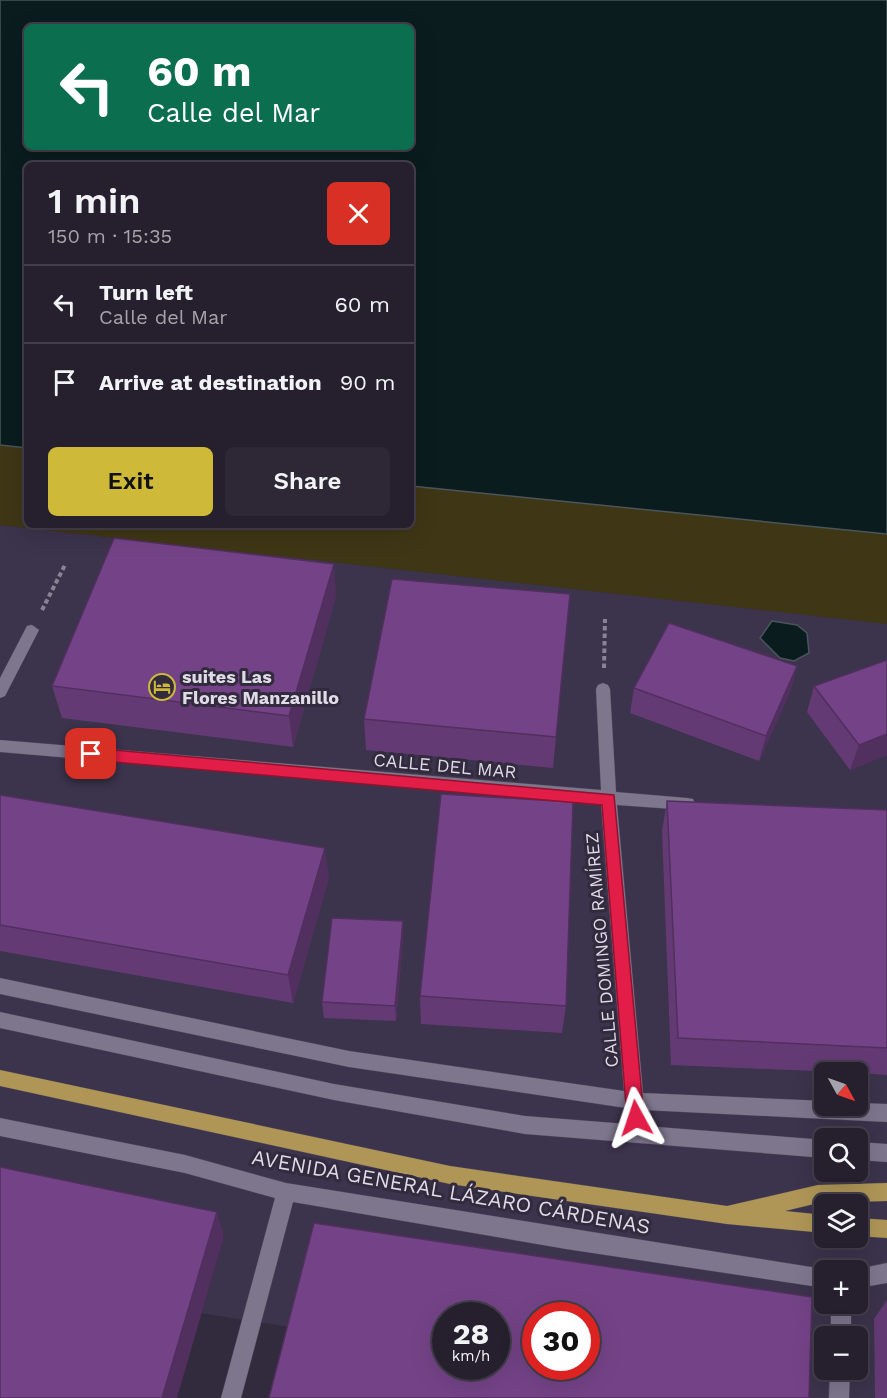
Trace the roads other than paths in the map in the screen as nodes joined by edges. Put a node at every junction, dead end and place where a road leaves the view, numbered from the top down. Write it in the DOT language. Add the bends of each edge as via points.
graph roads {
  1 [pos="32,630"];
  2 [pos="603,689"];
  3 [pos="0,692"];
  4 [pos="0,746"];
  5 [pos="609,800"];
  6 [pos="702,805"];
  7 [pos="0,986"];
  8 [pos="0,1020"];
  9 [pos="0,1078"];
  10 [pos="634,1101"];
  11 [pos="887,1113"];
  12 [pos="0,1127"];
  13 [pos="637,1135"];
  14 [pos="814,1148"];
  15 [pos="868,1152"];
  16 [pos="887,1153"];
  17 [pos="286,1192"];
  18 [pos="887,1192"];
  19 [pos="727,1215"];
  20 [pos="814,1223"];
  21 [pos="868,1228"];
  22 [pos="887,1229"];
  23 [pos="887,1273"];
  24 [pos="814,1276"];
  25 [pos="868,1276"];
  26 [pos="840,1380"];
  27 [pos="231,1398"];
  28 [pos="840,1398"];
  1 -- 3 [label="street"];
  2 -- 5 [label="street, CALLE DOMINGO RAMÍREZ"];
  4 -- 5 [label="street, CALLE DEL MAR"];
  5 -- 6 [label="street, CALLE DEL MAR"];
  5 -- 10 [label="street, CALLE DOMINGO RAMÍREZ"];
  7 -- 10 [label="street" via="350,1059"];
  8 -- 13 [label="street" via="334,1092 525,1125"];
  9 -- 19 [label="main road, AVENIDA GENERAL LÁZARO CÁRDENAS" via="450,1174"];
  10 -- 11 [label="street"];
  10 -- 13 [label="street, CALLE DOMINGO RAMÍREZ"];
  12 -- 17 [label="street, AVENIDA GENERAL LÁZARO CÁRDENAS" via="185,1164"];
  13 -- 14 [label="street"];
  15 -- 16 [label="street"];
  17 -- 24 [label="street, AVENIDA GENERAL LÁZARO CÁRDENAS"];
  17 -- 27 [label="street"];
  18 -- 19 [label="main road, AVENIDA GENERAL LÁZARO CÁRDENAS" via="818,1194"];
  19 -- 20 [label="main road, AVENIDA GENERAL LÁZARO CÁRDENAS"];
  21 -- 22 [label="main road"];
  23 -- 25 [label="street"];
  26 -- 28 [label="street"];
}
